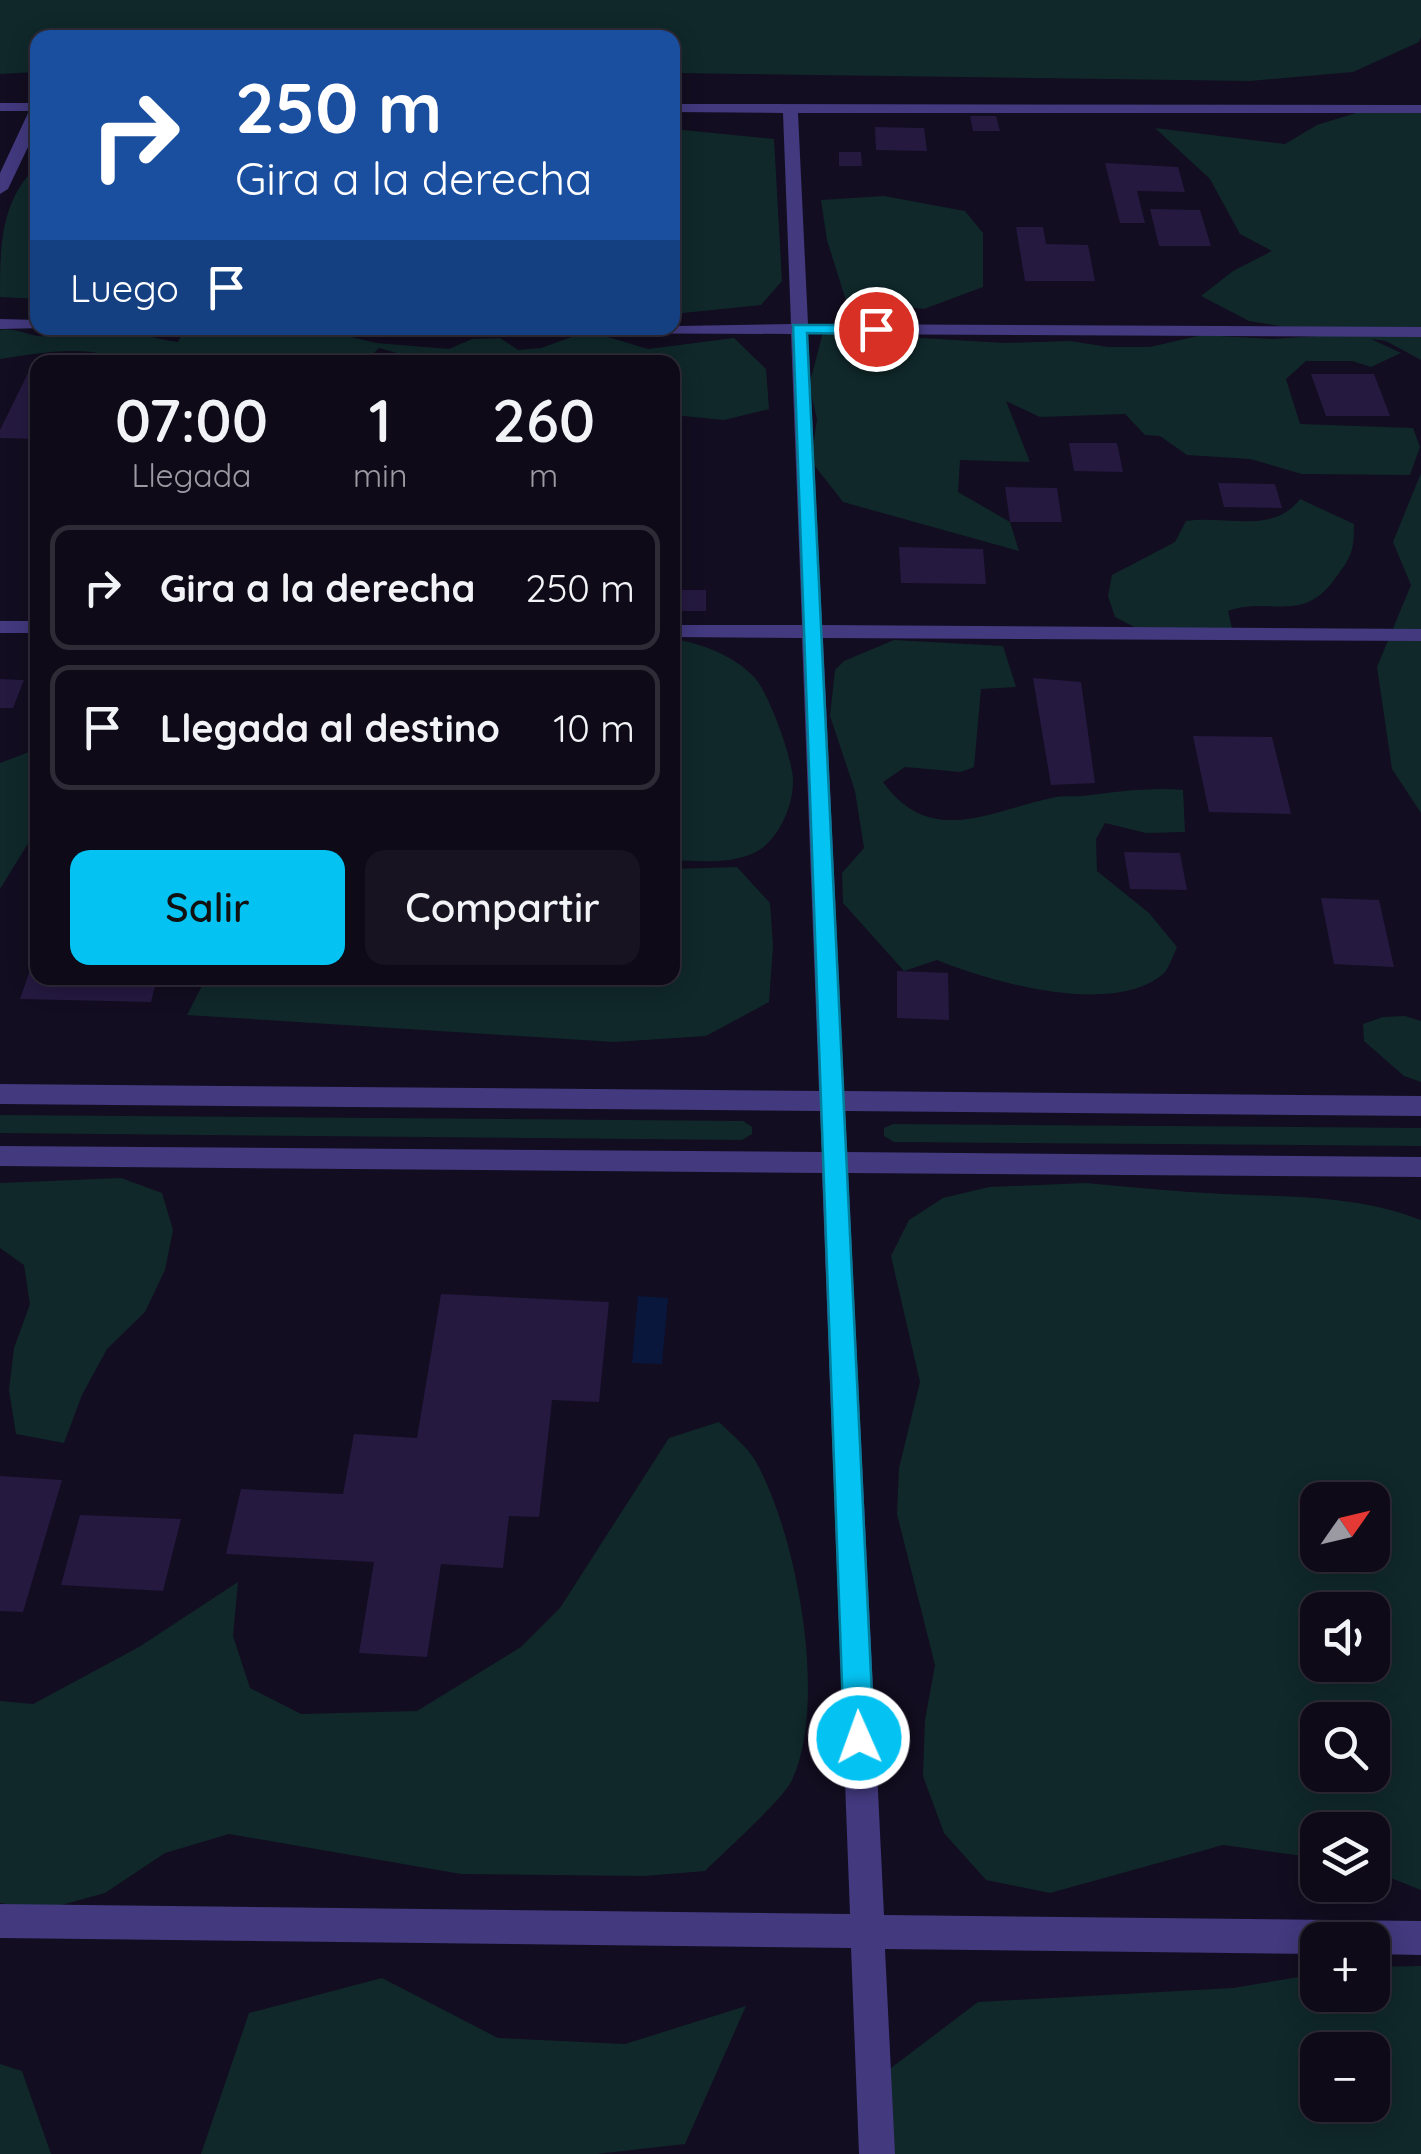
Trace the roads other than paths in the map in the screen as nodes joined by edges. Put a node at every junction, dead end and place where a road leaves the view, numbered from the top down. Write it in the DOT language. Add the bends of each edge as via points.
graph roads {
  1 [pos="0,107"];
  2 [pos="30,108"];
  3 [pos="680,108"];
  4 [pos="790,108"];
  5 [pos="1421,109"];
  6 [pos="30,125"];
  7 [pos="0,189"];
  8 [pos="0,324"];
  9 [pos="30,324"];
  10 [pos="680,328"];
  11 [pos="799,329"];
  12 [pos="1421,332"];
  13 [pos="0,626"];
  14 [pos="30,627"];
  15 [pos="680,631"];
  16 [pos="811,632"];
  17 [pos="1421,635"];
  18 [pos="0,1094"];
  19 [pos="832,1101"];
  20 [pos="1421,1106"];
  21 [pos="0,1156"];
  22 [pos="834,1162"];
  23 [pos="1421,1168"];
  24 [pos="0,1922"];
  25 [pos="868,1931"];
  26 [pos="1421,1938"];
  27 [pos="877,2154"];
  1 -- 2 [label="street"];
  3 -- 4 [label="street"];
  4 -- 5 [label="street"];
  4 -- 11 [label="street"];
  6 -- 7 [label="street"];
  8 -- 9 [label="street"];
  10 -- 11 [label="street"];
  11 -- 12 [label="street"];
  11 -- 16 [label="street"];
  13 -- 14 [label="street"];
  15 -- 16 [label="street"];
  16 -- 17 [label="street"];
  16 -- 19 [label="street"];
  18 -- 19 [label="street"];
  19 -- 20 [label="street"];
  19 -- 22 [label="street"];
  21 -- 22 [label="street"];
  22 -- 23 [label="street"];
  22 -- 25 [label="street"];
  24 -- 25 [label="street"];
  25 -- 26 [label="street"];
  25 -- 27 [label="street"];
}
